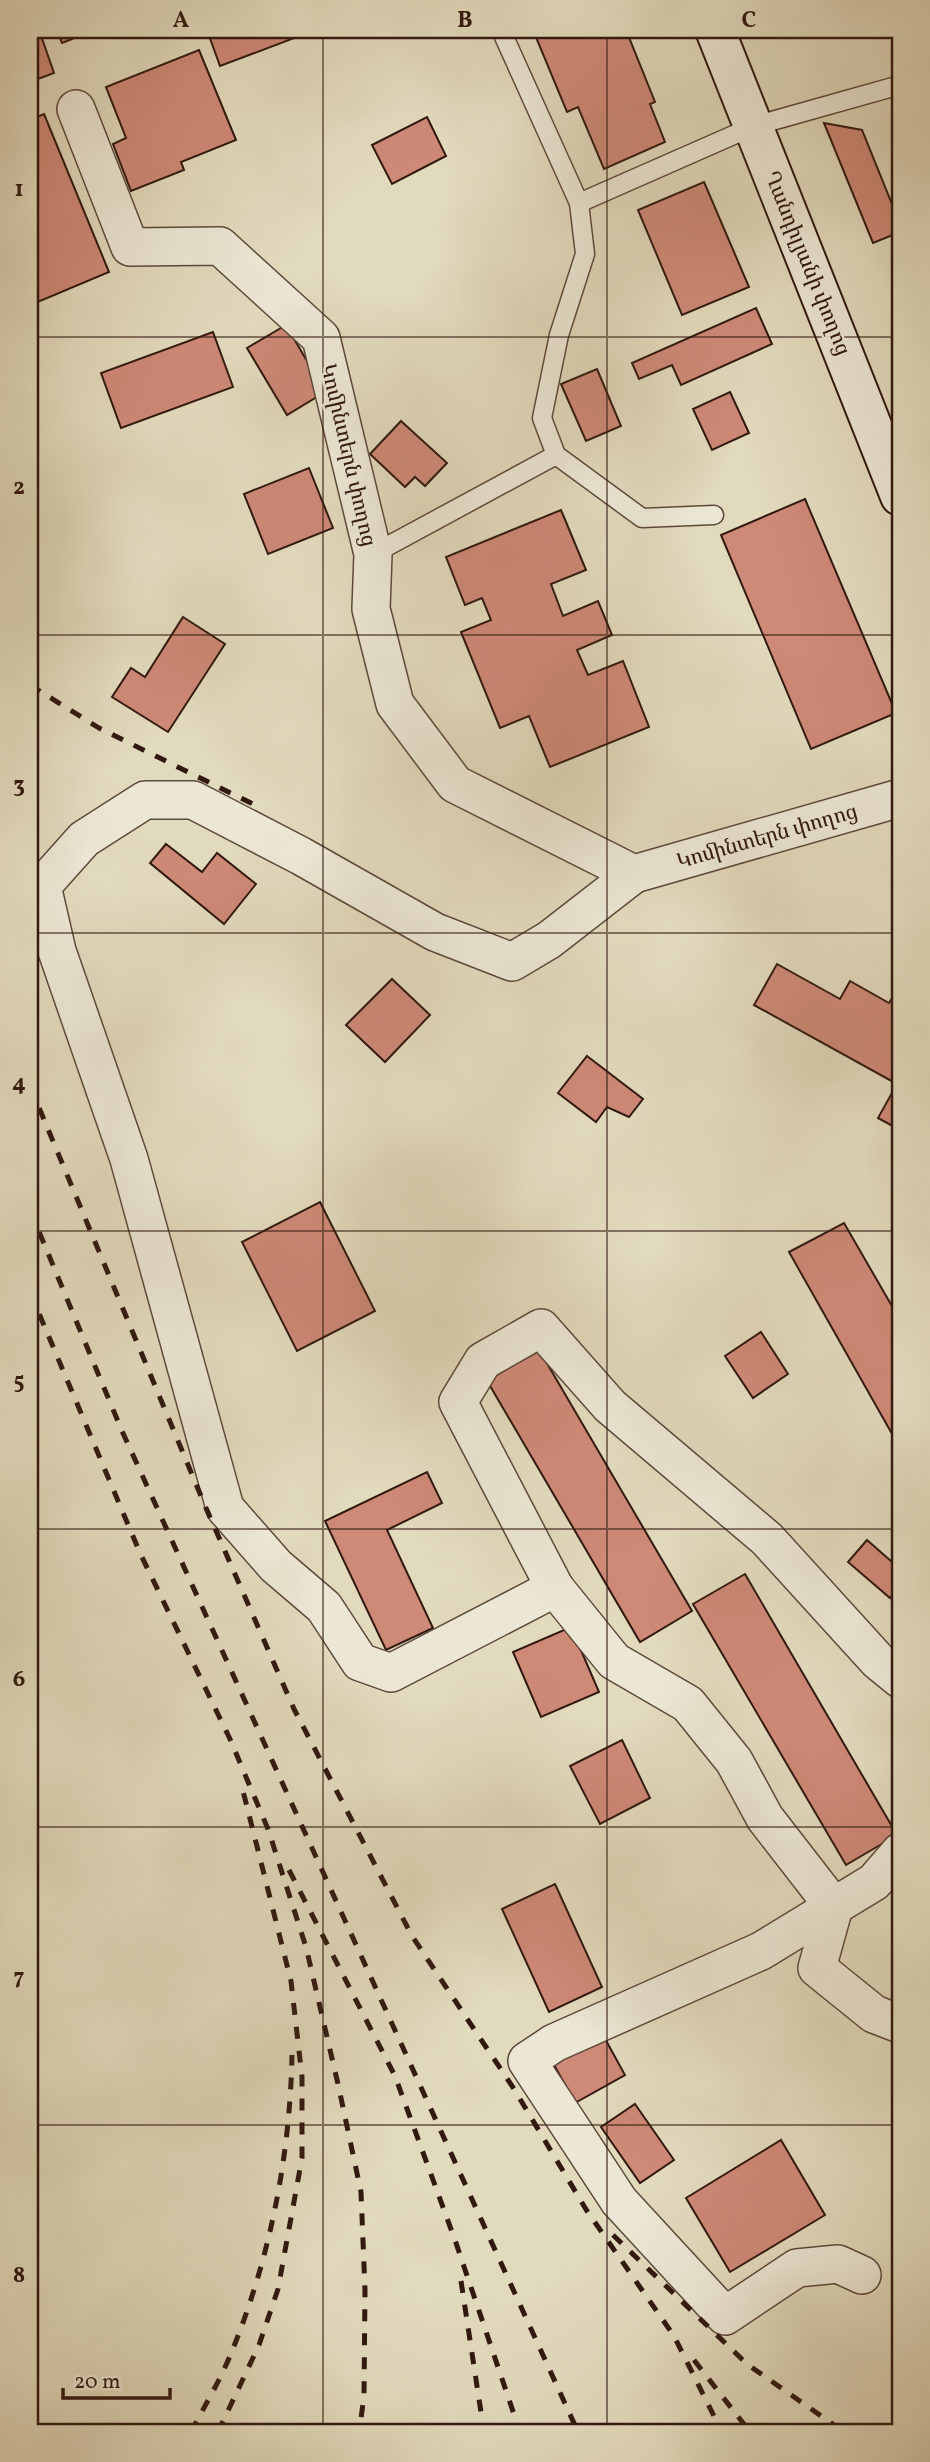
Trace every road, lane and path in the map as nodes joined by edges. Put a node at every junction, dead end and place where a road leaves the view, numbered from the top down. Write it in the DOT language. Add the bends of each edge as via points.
graph roads {
  1 [pos="501,30"];
  2 [pos="715,30"];
  3 [pos="900,85"];
  4 [pos="76,108"];
  5 [pos="754,126"];
  6 [pos="579,203"];
  7 [pos="556,455"];
  8 [pos="900,496"];
  9 [pos="714,514"];
  10 [pos="373,554"];
  11 [pos="900,798"];
  12 [pos="634,874"];
  13 [pos="555,1588"];
  14 [pos="900,1679"];
  15 [pos="900,1852"];
  16 [pos="834,1907"];
  17 [pos="900,2024"];
  18 [pos="862,2275"];
  1 -- 6 [label="lane"];
  2 -- 5 [label="main road, Ղանդիլյանի փողոց"];
  3 -- 5 [label="lane"];
  4 -- 10 [label="street, Կոմինտերն փողոց" via="130,247 220,246 321,338"];
  5 -- 6 [label="lane"];
  5 -- 8 [label="main road, Ղանդիլյանի փողոց"];
  6 -- 7 [label="lane" via="585,254 559,335 542,418"];
  7 -- 9 [label="lane" via="642,518"];
  7 -- 10 [label="lane"];
  10 -- 12 [label="street, Կոմինտերն փողոց" via="371,609 395,704 455,784"];
  11 -- 12 [label="street, Կոմինտերն փողոց"];
  12 -- 13 [label="street" via="549,940 512,962 435,932 193,800 145,800 84,839 42,886 57,951 129,1159 225,1508 276,1566 324,1606 360,1662 391,1673"];
  13 -- 14 [label="street" via="458,1402 483,1361 541,1328 610,1406 767,1539 878,1661"];
  13 -- 16 [label="street" via="614,1661 688,1704 734,1761 765,1818"];
  15 -- 16 [label="street" via="874,1882"];
  16 -- 17 [label="street" via="817,1968 874,2014"];
  16 -- 18 [label="street" via="761,1951 554,2043 527,2061 619,2201 725,2316 797,2268 838,2264"];
}
